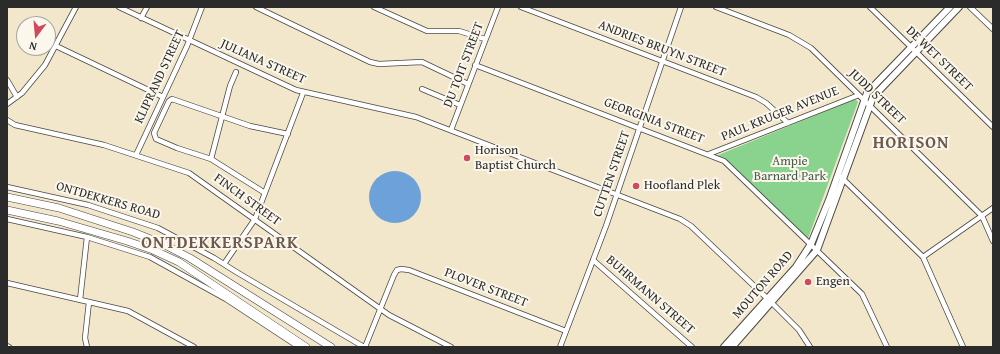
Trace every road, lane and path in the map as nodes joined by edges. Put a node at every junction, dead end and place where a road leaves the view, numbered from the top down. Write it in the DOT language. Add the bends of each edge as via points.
graph roads {
  1 [pos="76,7"];
  2 [pos="119,7"];
  3 [pos="147,7"];
  4 [pos="202,7"];
  5 [pos="256,7"];
  6 [pos="374,7"];
  7 [pos="498,7"];
  8 [pos="521,7"];
  9 [pos="681,7"];
  10 [pos="716,7"];
  11 [pos="870,7"];
  12 [pos="950,7"];
  13 [pos="959,7"];
  14 [pos="970,7"];
  15 [pos="141,18"];
  16 [pos="993,29"];
  17 [pos="485,39"];
  18 [pos="189,40"];
  19 [pos="56,46"];
  20 [pos="914,49"];
  21 [pos="50,56"];
  22 [pos="662,62"];
  23 [pos="475,65"];
  24 [pos="236,72"];
  25 [pos="7,80"];
  26 [pos="468,84"];
  27 [pos="422,89"];
  28 [pos="303,92"];
  29 [pos="17,97"];
  30 [pos="163,97"];
  31 [pos="861,97"];
  32 [pos="7,104"];
  33 [pos="870,104"];
  34 [pos="460,105"];
  35 [pos="222,116"];
  36 [pos="7,120"];
  37 [pos="788,123"];
  38 [pos="993,127"];
  39 [pos="640,128"];
  40 [pos="451,130"];
  41 [pos="288,134"];
  42 [pos="709,154"];
  43 [pos="136,155"];
  44 [pos="211,159"];
  45 [pos="838,174"];
  46 [pos="844,179"];
  47 [pos="7,187"];
  48 [pos="265,193"];
  49 [pos="617,195"];
  50 [pos="7,197"];
  51 [pos="993,208"];
  52 [pos="7,210"];
  53 [pos="982,216"];
  54 [pos="7,219"];
  55 [pos="255,219"];
  56 [pos="87,237"];
  57 [pos="993,241"];
  58 [pos="810,244"];
  59 [pos="817,250"];
  60 [pos="923,257"];
  61 [pos="593,260"];
  62 [pos="224,264"];
  63 [pos="7,283"];
  64 [pos="80,300"];
  65 [pos="769,300"];
  66 [pos="89,302"];
  67 [pos="380,309"];
  68 [pos="566,330"];
  69 [pos="88,347"];
  70 [pos="194,347"];
  71 [pos="299,347"];
  72 [pos="306,347"];
  73 [pos="331,347"];
  74 [pos="365,347"];
  75 [pos="451,347"];
  76 [pos="560,347"];
  77 [pos="692,347"];
  78 [pos="724,347"];
  79 [pos="732,347"];
  80 [pos="810,347"];
  81 [pos="887,347"];
  82 [pos="963,347"];
  1 -- 19 [label="street"];
  2 -- 15 [label="street, JULIANA STREET"];
  3 -- 15 [label="street"];
  4 -- 18 [label="street, KLIPRAND STREET"];
  5 -- 26 [label="street" via="370,62 422,62"];
  6 -- 17 [label="street" via="427,31 459,31"];
  7 -- 17 [label="street, DU TOIT STREET"];
  8 -- 22 [label="street, ANDRIES BRUYN STREET"];
  9 -- 22 [label="street, CUTTEN STREET"];
  10 -- 31 [label="street, JUDD STREET" via="805,43"];
  11 -- 20 [label="street, DE WET STREET"];
  12 -- 20 [label="main road"];
  13 -- 20 [label="main road"];
  14 -- 16 [label="street"];
  15 -- 18 [label="street, JULIANA STREET"];
  17 -- 23 [label="street, DU TOIT STREET"];
  18 -- 28 [label="street, JULIANA STREET"];
  18 -- 30 [label="street, KLIPRAND STREET"];
  19 -- 30 [label="street"];
  20 -- 31 [label="main road"];
  20 -- 33 [label="main road" via="876,92"];
  20 -- 38 [label="street, DE WET STREET"];
  21 -- 29 [label="street" via="42,70"];
  22 -- 37 [label="street, ANDRIES BRUYN STREET" via="760,99"];
  22 -- 39 [label="street, CUTTEN STREET"];
  23 -- 26 [label="street, DU TOIT STREET"];
  23 -- 39 [label="street, GEORGINIA STREET"];
  24 -- 35 [label="street"];
  25 -- 29 [label="street"];
  26 -- 34 [label="street, DU TOIT STREET"];
  27 -- 34 [label="street"];
  28 -- 40 [label="street, JULIANA STREET" via="410,115"];
  28 -- 41 [label="street"];
  29 -- 32 [label="street"];
  30 -- 43 [label="street, KLIPRAND STREET"];
  31 -- 33 [label="street, JUDD STREET"];
  31 -- 37 [label="street, PAUL KRUGER AVENUE"];
  31 -- 45 [label="main road, MOUTON ROAD"];
  33 -- 46 [label="main road, MOUTON ROAD"];
  33 -- 53 [label="street, JUDD STREET"];
  34 -- 40 [label="street, DU TOIT STREET"];
  35 -- 41 [label="street" via="250,126"];
  35 -- 44 [label="street"];
  35 -- 44 [label="street" via="172,99 169,100 154,132 156,139"];
  36 -- 43 [label="street, FINCH STREET" via="15,125"];
  37 -- 42 [label="street, PAUL KRUGER AVENUE"];
  39 -- 42 [label="street, GEORGINIA STREET"];
  39 -- 49 [label="street, CUTTEN STREET"];
  40 -- 49 [label="street, JULIANA STREET"];
  41 -- 48 [label="street"];
  42 -- 58 [label="street, GEORGINIA STREET" via="729,164"];
  43 -- 55 [label="street, FINCH STREET" via="189,173"];
  44 -- 48 [label="street"];
  45 -- 46 [label="street"];
  45 -- 58 [label="main road, MOUTON ROAD"];
  46 -- 59 [label="main road, MOUTON ROAD"];
  46 -- 60 [label="street"];
  47 -- 62 [label="street, ONTDEKKERS ROAD" via="88,205 141,221 176,236"];
  48 -- 55 [label="street"];
  49 -- 61 [label="street, CUTTEN STREET"];
  49 -- 65 [label="street, JULIANA STREET" via="688,223"];
  50 -- 73 [label="main road, ONTDEKKERS ROAD" via="59,208 162,244 190,258"];
  51 -- 53 [label="street"];
  52 -- 72 [label="main road" via="58,221 153,250 178,262"];
  53 -- 57 [label="street, JUDD STREET"];
  53 -- 60 [label="street"];
  54 -- 56 [label="street"];
  55 -- 62 [label="street"];
  55 -- 67 [label="street, FINCH STREET"];
  56 -- 64 [label="street"];
  56 -- 71 [label="street" via="137,252 169,267 226,299"];
  58 -- 59 [label="street, GEORGINIA STREET"];
  58 -- 65 [label="main road, MOUTON ROAD" via="796,267"];
  59 -- 65 [label="main road, MOUTON ROAD"];
  59 -- 81 [label="street, GEORGINIA STREET" via="862,294"];
  60 -- 82 [label="street"];
  61 -- 68 [label="street, CUTTEN STREET"];
  61 -- 77 [label="street, BUHRMANN STREET"];
  62 -- 74 [label="street, ONTDEKKERS ROAD"];
  63 -- 64 [label="street"];
  64 -- 66 [label="street"];
  65 -- 78 [label="main road, MOUTON ROAD"];
  65 -- 79 [label="main road, MOUTON ROAD"];
  65 -- 80 [label="street, JULIANA STREET" via="799,330"];
  66 -- 69 [label="street" via="85,338"];
  66 -- 70 [label="street" via="134,313"];
  67 -- 68 [label="street, PLOVER STREET" via="397,270 409,270"];
  67 -- 74 [label="street"];
  67 -- 75 [label="street, FINCH STREET"];
  68 -- 76 [label="street, CUTTEN STREET"];
}
